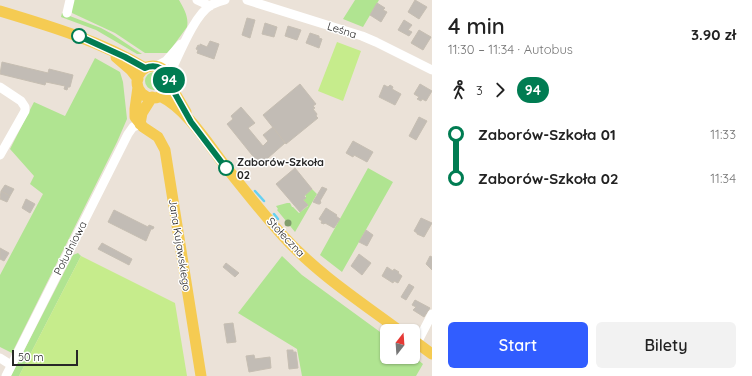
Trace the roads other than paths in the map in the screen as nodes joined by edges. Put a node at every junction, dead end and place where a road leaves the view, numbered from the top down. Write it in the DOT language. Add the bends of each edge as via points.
graph roads {
  1 [pos="70,0"];
  2 [pos="197,0"];
  3 [pos="225,0"];
  4 [pos="247,0"];
  5 [pos="210,6"];
  6 [pos="0,11"];
  7 [pos="67,13"];
  8 [pos="187,37"];
  9 [pos="108,50"];
  10 [pos="157,66"];
  11 [pos="145,68"];
  12 [pos="432,70"];
  13 [pos="169,80"];
  14 [pos="138,83"];
  15 [pos="0,87"];
  16 [pos="156,97"];
  17 [pos="191,122"];
  18 [pos="140,124"];
  19 [pos="0,155"];
  20 [pos="432,314"];
  21 [pos="391,324"];
  22 [pos="420,334"];
  23 [pos="420,346"];
  24 [pos="432,354"];
  25 [pos="0,358"];
  26 [pos="11,365"];
  27 [pos="6,376"];
  28 [pos="201,376"];
  1 -- 7 [label="street"];
  2 -- 5 [label="street"];
  3 -- 5 [label="street"];
  4 -- 12 [label="street, Leśna" via="362,36"];
  5 -- 8 [label="street"];
  6 -- 9 [label="main road" via="71,33"];
  8 -- 10 [label="street" via="170,57"];
  8 -- 13 [label="street"];
  9 -- 11 [label="main road"];
  9 -- 14 [label="main road" via="131,70"];
  10 -- 11 [label="main road"];
  10 -- 13 [label="main road" via="164,70"];
  11 -- 14 [label="main road" via="140,72"];
  13 -- 16 [label="main road" via="166,92"];
  13 -- 17 [label="main road, Stołeczna"];
  14 -- 16 [label="main road" via="144,94"];
  14 -- 18 [label="main road" via="135,117"];
  15 -- 19 [label="street" via="21,100 25,107"];
  16 -- 17 [label="main road, Stołeczna" via="169,101"];
  16 -- 18 [label="main road" via="142,113"];
  17 -- 21 [label="main road, Stołeczna" via="291,245 321,272"];
  18 -- 26 [label="street, Południowa" via="128,134"];
  18 -- 28 [label="main road, Jana Kujawskiego" via="158,136 165,150"];
  20 -- 22 [label="street"];
  23 -- 24 [label="main road"];
  25 -- 26 [label="street"];
  26 -- 27 [label="street, Południowa"];
}
